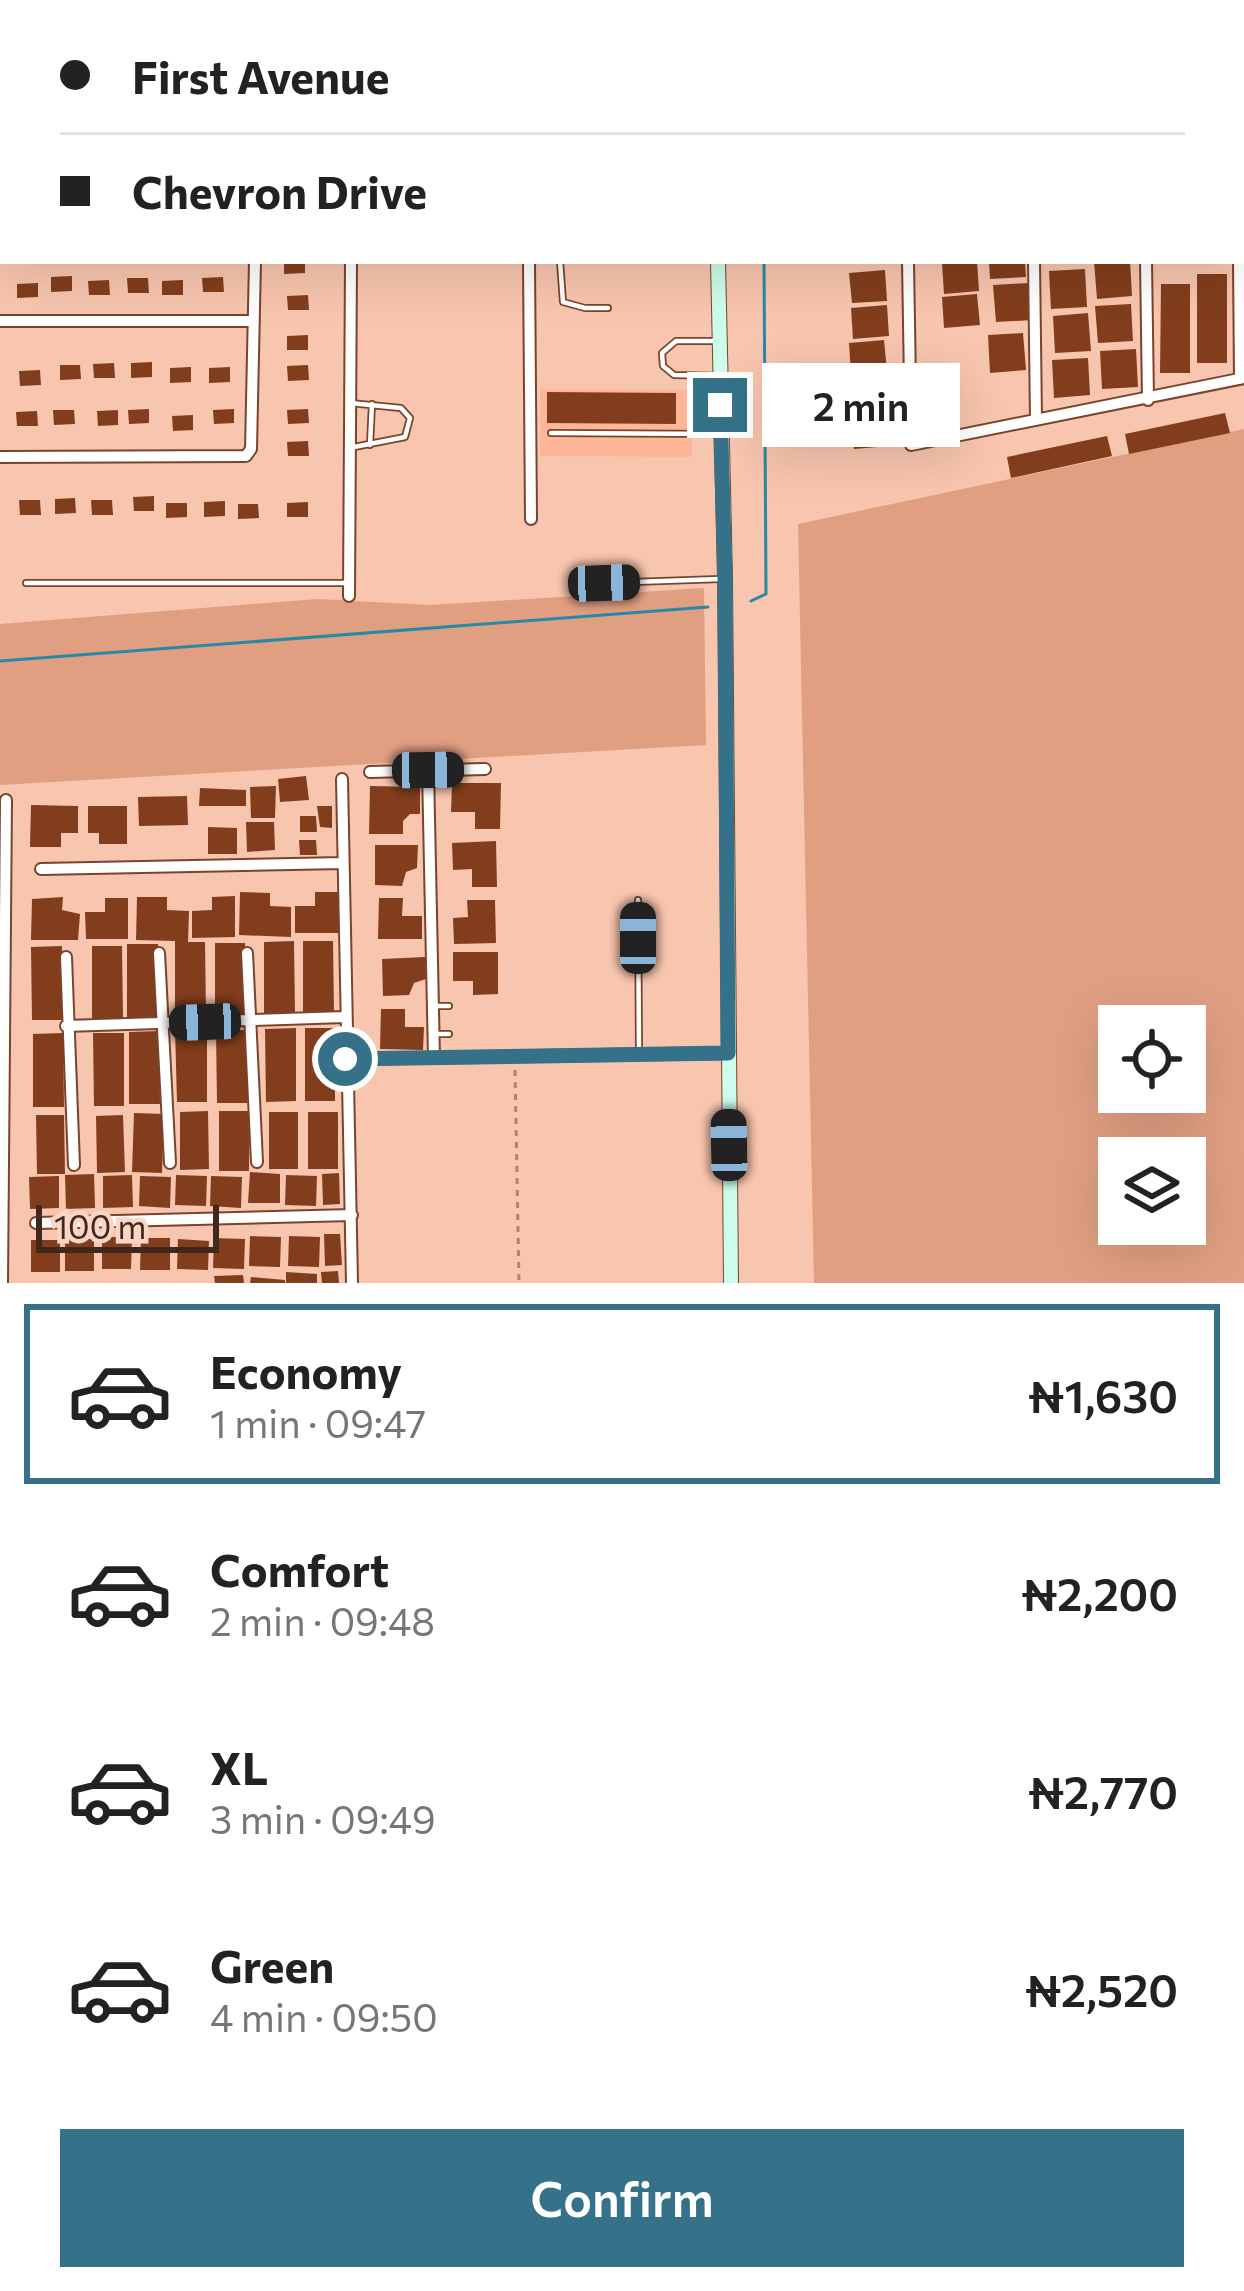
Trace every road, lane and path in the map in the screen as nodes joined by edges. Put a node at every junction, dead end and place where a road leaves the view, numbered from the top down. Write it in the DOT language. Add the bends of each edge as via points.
graph roads {
  1 [pos="597,0"];
  2 [pos="628,0"];
  3 [pos="255,264"];
  4 [pos="351,264"];
  5 [pos="530,264"];
  6 [pos="560,264"];
  7 [pos="718,264"];
  8 [pos="908,264"];
  9 [pos="1034,264"];
  10 [pos="1146,264"];
  11 [pos="1239,264"];
  12 [pos="608,308"];
  13 [pos="0,321"];
  14 [pos="254,321"];
  15 [pos="719,341"];
  16 [pos="719,376"];
  17 [pos="1242,379"];
  18 [pos="1148,400"];
  19 [pos="350,403"];
  20 [pos="371,404"];
  21 [pos="1036,420"];
  22 [pos="550,433"];
  23 [pos="720,434"];
  24 [pos="370,446"];
  25 [pos="349,448"];
  26 [pos="0,457"];
  27 [pos="531,519"];
  28 [pos="725,579"];
  29 [pos="26,583"];
  30 [pos="604,583"];
  31 [pos="349,589"];
  32 [pos="428,770"];
  33 [pos="485,770"];
  34 [pos="370,772"];
  35 [pos="342,779"];
  36 [pos="6,800"];
  37 [pos="3,834"];
  38 [pos="343,863"];
  39 [pos="41,869"];
  40 [pos="638,900"];
  41 [pos="160,952"];
  42 [pos="247,952"];
  43 [pos="66,957"];
  44 [pos="2,994"];
  45 [pos="433,1006"];
  46 [pos="449,1006"];
  47 [pos="345,1017"];
  48 [pos="248,1020"];
  49 [pos="161,1023"];
  50 [pos="66,1026"];
  51 [pos="434,1034"];
  52 [pos="449,1034"];
  53 [pos="728,1053"];
  54 [pos="639,1054"];
  55 [pos="514,1057"];
  56 [pos="434,1058"];
  57 [pos="345,1059"];
  58 [pos="2,1141"];
  59 [pos="256,1162"];
  60 [pos="170,1163"];
  61 [pos="74,1165"];
  62 [pos="352,1215"];
  63 [pos="36,1223"];
  64 [pos="2,1283"];
  65 [pos="352,1283"];
  66 [pos="520,1283"];
  67 [pos="731,1283"];
  1 -- 2 [label="street"];
  3 -- 14 [label="street"];
  4 -- 19 [label="street"];
  5 -- 27 [label="street"];
  6 -- 12 [label="lane" via="563,302"];
  7 -- 15 [label="main road"];
  8 -- 21 [label="street" via="911,445"];
  9 -- 21 [label="street"];
  10 -- 18 [label="street"];
  11 -- 17 [label="street"];
  13 -- 14 [label="street"];
  14 -- 26 [label="street" via="246,456"];
  15 -- 16 [label="main road"];
  15 -- 16 [label="lane" via="676,341 662,353 674,375"];
  16 -- 23 [label="main road"];
  17 -- 18 [label="street"];
  18 -- 21 [label="street"];
  19 -- 20 [label="lane"];
  19 -- 25 [label="street"];
  20 -- 24 [label="lane"];
  20 -- 24 [label="lane" via="401,408 410,418 405,437"];
  22 -- 23 [label="lane"];
  23 -- 28 [label="main road"];
  24 -- 25 [label="lane"];
  25 -- 31 [label="street"];
  28 -- 30 [label="lane"];
  28 -- 53 [label="main road"];
  29 -- 31 [label="lane"];
  32 -- 33 [label="street"];
  32 -- 34 [label="street"];
  32 -- 45 [label="street"];
  35 -- 38 [label="street"];
  36 -- 37 [label="street"];
  37 -- 44 [label="street"];
  38 -- 39 [label="street"];
  38 -- 47 [label="street"];
  40 -- 54 [label="lane"];
  41 -- 49 [label="street"];
  42 -- 48 [label="street"];
  43 -- 50 [label="street"];
  44 -- 58 [label="street"];
  45 -- 46 [label="lane"];
  45 -- 51 [label="street"];
  47 -- 48 [label="street"];
  47 -- 57 [label="street"];
  48 -- 49 [label="street"];
  48 -- 59 [label="street"];
  49 -- 50 [label="street"];
  49 -- 60 [label="street"];
  50 -- 61 [label="street"];
  51 -- 52 [label="lane"];
  51 -- 56 [label="street"];
  53 -- 54 [label="street"];
  53 -- 67 [label="main road"];
  54 -- 55 [label="street"];
  55 -- 56 [label="street"];
  55 -- 66 [label="path"];
  56 -- 57 [label="street"];
  57 -- 62 [label="street"];
  58 -- 64 [label="street"];
  62 -- 63 [label="street"];
  62 -- 65 [label="street"];
}
